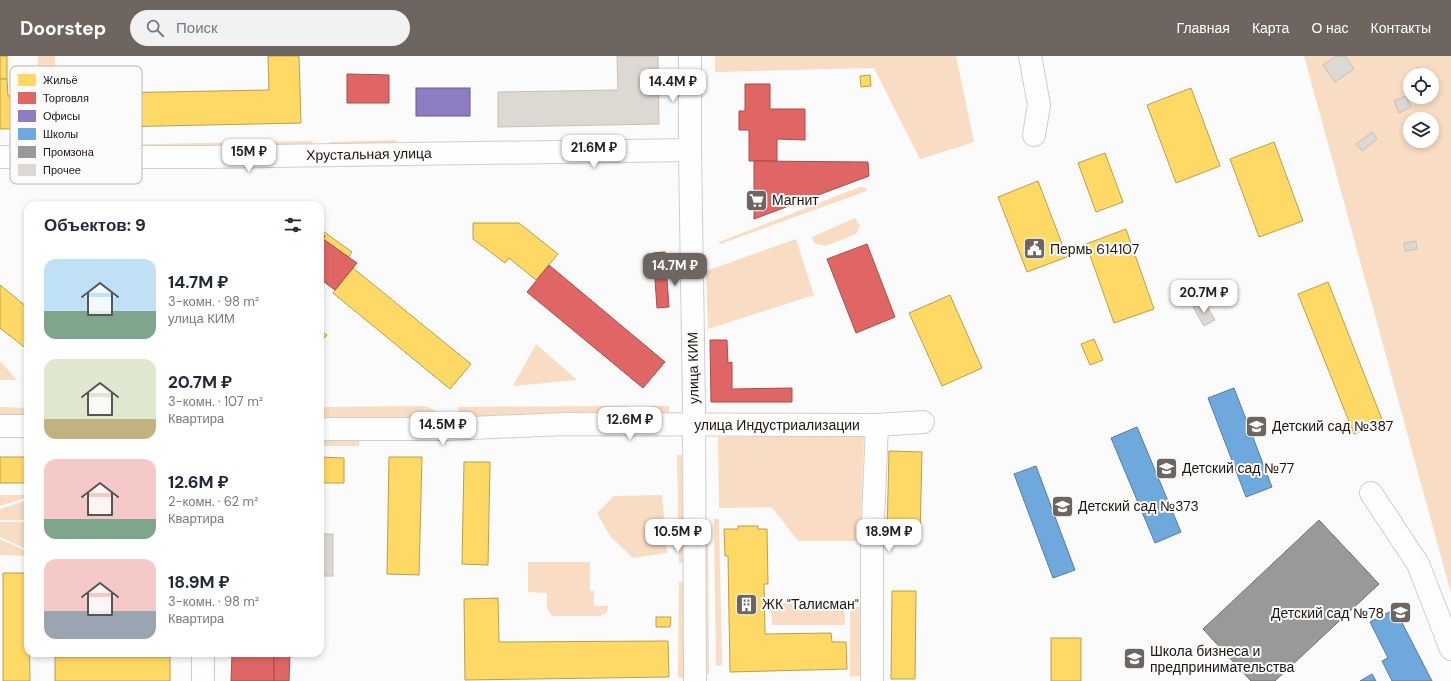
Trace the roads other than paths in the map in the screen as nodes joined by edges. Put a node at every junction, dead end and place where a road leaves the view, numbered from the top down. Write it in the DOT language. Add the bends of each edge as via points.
graph roads {
  1 [pos="690,56"];
  2 [pos="1030,56"];
  3 [pos="1034,135"];
  4 [pos="690,150"];
  5 [pos="142,157"];
  6 [pos="923,422"];
  7 [pos="694,424"];
  8 [pos="877,425"];
  9 [pos="0,426"];
  10 [pos="24,426"];
  11 [pos="324,429"];
  12 [pos="1371,493"];
  13 [pos="1451,650"];
  14 [pos="203,657"];
  15 [pos="203,681"];
  16 [pos="695,681"];
  17 [pos="872,681"];
  1 -- 4 [label="street, улица КИМ"];
  2 -- 3 [label="street" via="1039,105"];
  4 -- 5 [label="street, Хрустальная улица"];
  4 -- 7 [label="street, улица КИМ"];
  6 -- 8 [label="street, улица Индустриализации"];
  7 -- 8 [label="street, улица Индустриализации"];
  7 -- 11 [label="street, улица Индустриализации"];
  7 -- 16 [label="street, улица КИМ"];
  8 -- 17 [label="street" via="872,550"];
  9 -- 10 [label="street"];
  12 -- 13 [label="street" via="1418,564"];
  14 -- 15 [label="street"];
}
